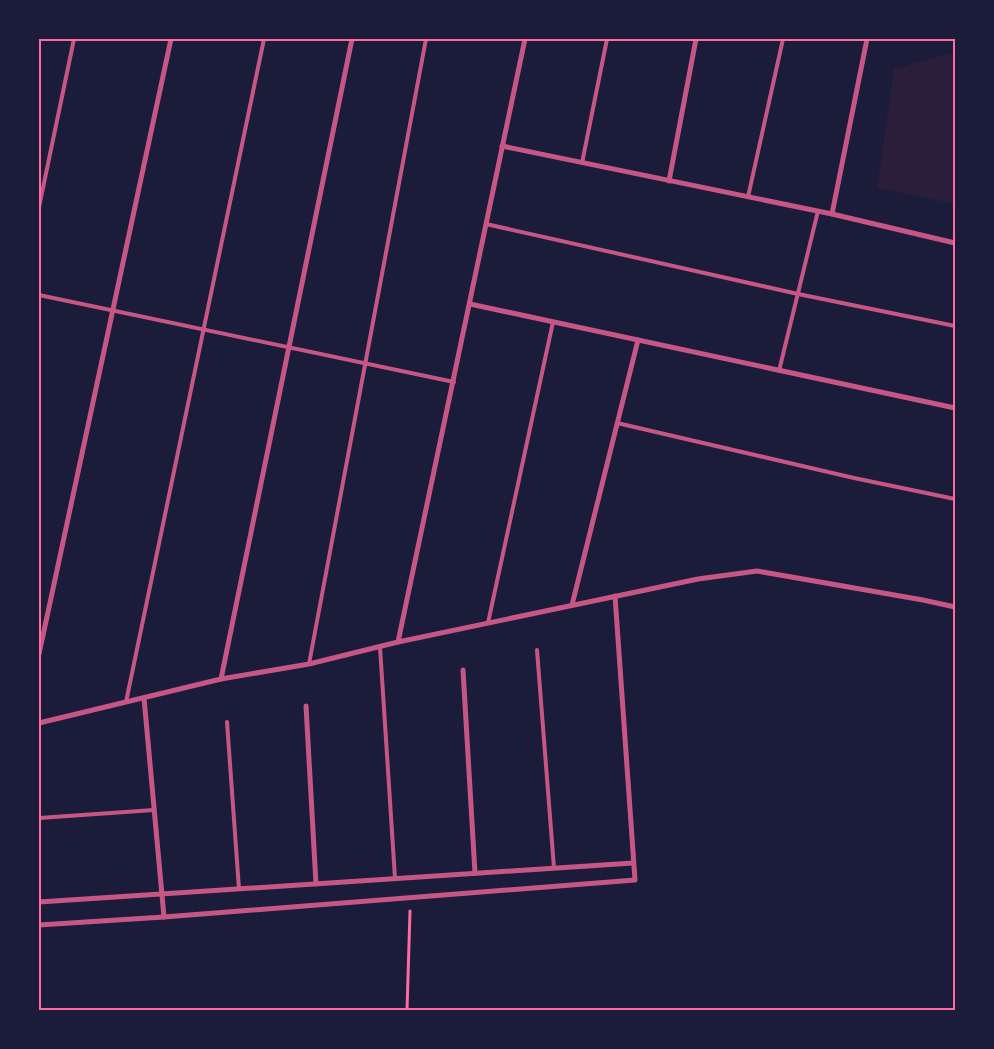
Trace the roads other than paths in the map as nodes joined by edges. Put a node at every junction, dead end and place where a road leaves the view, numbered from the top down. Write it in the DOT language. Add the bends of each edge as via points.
graph roads {
  1 [pos="74,39"];
  2 [pos="171,39"];
  3 [pos="264,39"];
  4 [pos="352,39"];
  5 [pos="426,39"];
  6 [pos="526,39"];
  7 [pos="607,39"];
  8 [pos="696,39"];
  9 [pos="783,39"];
  10 [pos="867,39"];
  11 [pos="502,146"];
  12 [pos="582,163"];
  13 [pos="669,180"];
  14 [pos="748,197"];
  15 [pos="39,207"];
  16 [pos="818,211"];
  17 [pos="832,214"];
  18 [pos="486,224"];
  19 [pos="955,243"];
  20 [pos="798,294"];
  21 [pos="39,295"];
  22 [pos="470,304"];
  23 [pos="113,310"];
  24 [pos="553,322"];
  25 [pos="955,326"];
  26 [pos="203,329"];
  27 [pos="638,340"];
  28 [pos="289,347"];
  29 [pos="366,364"];
  30 [pos="779,371"];
  31 [pos="454,382"];
  32 [pos="955,408"];
  33 [pos="617,423"];
  34 [pos="955,499"];
  35 [pos="616,596"];
  36 [pos="572,605"];
  37 [pos="955,608"];
  38 [pos="488,623"];
  39 [pos="398,642"];
  40 [pos="380,647"];
  41 [pos="537,650"];
  42 [pos="39,654"];
  43 [pos="309,664"];
  44 [pos="463,670"];
  45 [pos="221,679"];
  46 [pos="144,698"];
  47 [pos="125,703"];
  48 [pos="306,706"];
  49 [pos="228,722"];
  50 [pos="39,723"];
  51 [pos="154,810"];
  52 [pos="39,818"];
  53 [pos="632,863"];
  54 [pos="554,868"];
  55 [pos="475,873"];
  56 [pos="395,878"];
  57 [pos="316,884"];
  58 [pos="239,889"];
  59 [pos="162,894"];
  60 [pos="39,902"];
  61 [pos="164,917"];
  62 [pos="39,925"];
  1 -- 15 [label="lane"];
  2 -- 23 [label="street"];
  3 -- 26 [label="lane"];
  4 -- 28 [label="street"];
  5 -- 29 [label="lane"];
  6 -- 11 [label="street"];
  7 -- 12 [label="lane"];
  8 -- 13 [label="street"];
  9 -- 14 [label="lane"];
  10 -- 17 [label="street"];
  11 -- 12 [label="street"];
  11 -- 18 [label="street"];
  12 -- 13 [label="street"];
  13 -- 14 [label="street"];
  14 -- 16 [label="street"];
  16 -- 17 [label="street"];
  16 -- 20 [label="lane"];
  17 -- 19 [label="street"];
  18 -- 20 [label="lane"];
  18 -- 22 [label="street"];
  20 -- 25 [label="lane"];
  20 -- 30 [label="lane"];
  21 -- 23 [label="lane"];
  22 -- 24 [label="street"];
  22 -- 31 [label="street"];
  23 -- 26 [label="lane"];
  23 -- 42 [label="street"];
  24 -- 27 [label="street"];
  24 -- 38 [label="lane"];
  26 -- 28 [label="lane"];
  26 -- 47 [label="lane"];
  27 -- 30 [label="street"];
  27 -- 33 [label="street"];
  28 -- 29 [label="lane"];
  28 -- 45 [label="street"];
  29 -- 31 [label="lane"];
  29 -- 43 [label="lane"];
  30 -- 32 [label="street"];
  31 -- 39 [label="street"];
  33 -- 34 [label="lane"];
  33 -- 36 [label="street"];
  35 -- 36 [label="street"];
  35 -- 37 [label="street" via="757,571"];
  35 -- 53 [label="street"];
  36 -- 38 [label="street"];
  38 -- 39 [label="street"];
  39 -- 40 [label="street"];
  40 -- 43 [label="street"];
  40 -- 56 [label="lane"];
  41 -- 54 [label="lane"];
  43 -- 45 [label="street"];
  44 -- 55 [label="street"];
  45 -- 46 [label="street"];
  46 -- 47 [label="street"];
  46 -- 51 [label="street"];
  47 -- 50 [label="street"];
  48 -- 57 [label="street"];
  49 -- 58 [label="lane"];
  51 -- 52 [label="lane"];
  51 -- 59 [label="street"];
  53 -- 54 [label="street"];
  53 -- 61 [label="street" via="635,880"];
  54 -- 55 [label="street"];
  55 -- 56 [label="street"];
  56 -- 57 [label="street"];
  57 -- 58 [label="street"];
  58 -- 59 [label="street"];
  59 -- 60 [label="street"];
  59 -- 61 [label="street"];
  61 -- 62 [label="street"];
}
